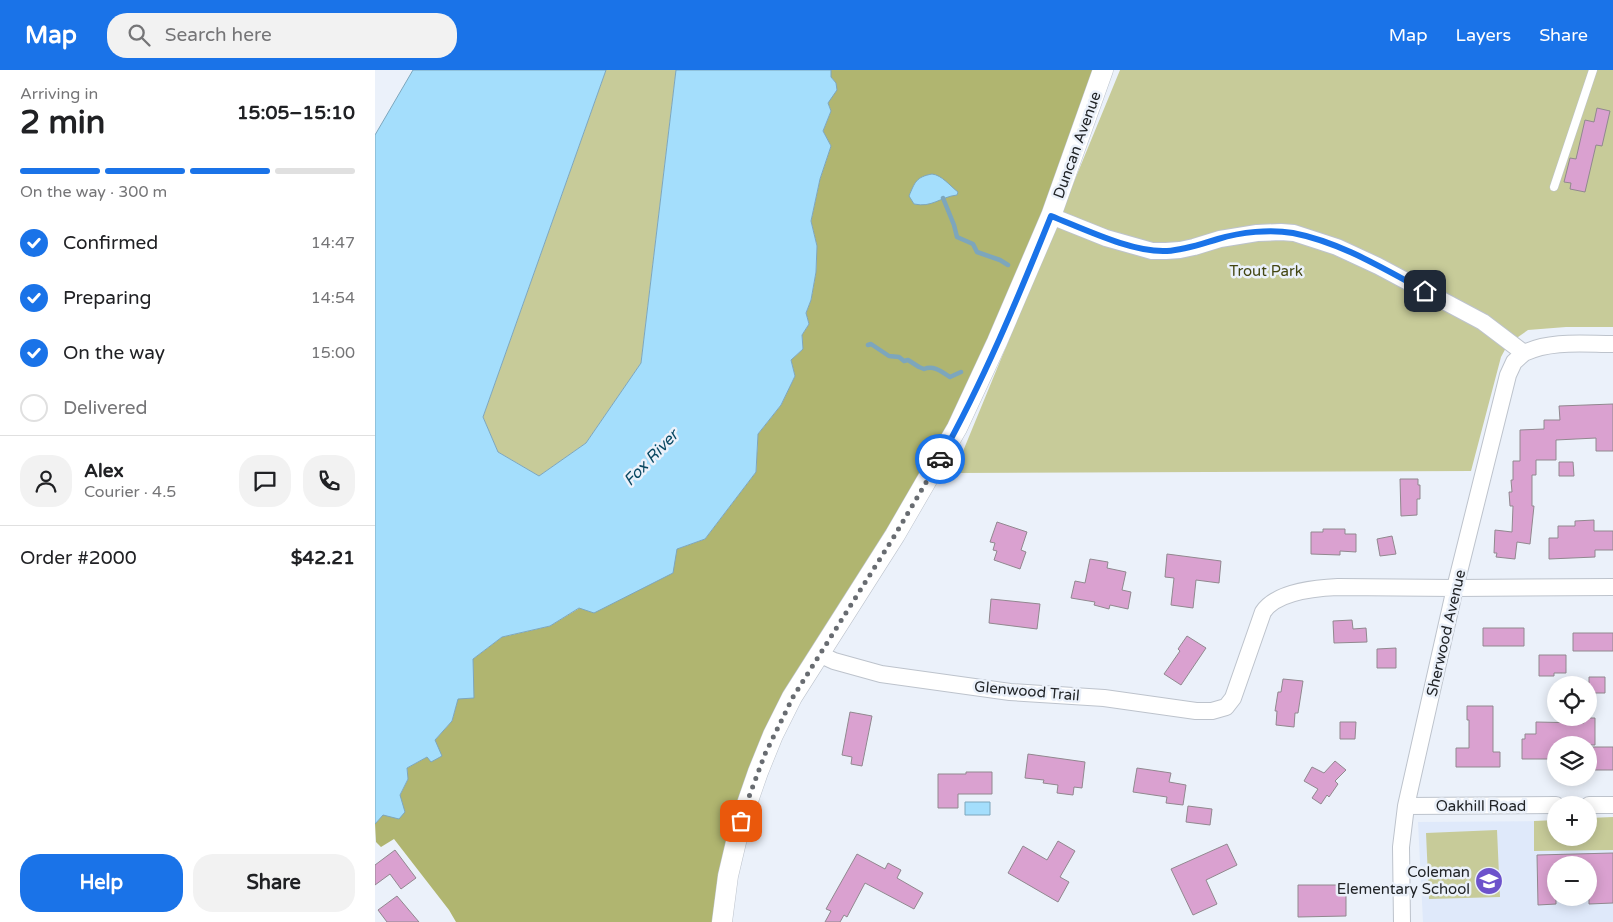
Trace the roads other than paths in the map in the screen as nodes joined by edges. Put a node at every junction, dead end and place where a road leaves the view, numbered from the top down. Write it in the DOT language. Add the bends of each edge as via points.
graph roads {
  1 [pos="1103,70"];
  2 [pos="1593,70"];
  3 [pos="1553,187"];
  4 [pos="1051,216"];
  5 [pos="1613,344"];
  6 [pos="1524,353"];
  7 [pos="1613,587"];
  8 [pos="1455,588"];
  9 [pos="819,654"];
  10 [pos="1597,805"];
  11 [pos="1613,805"];
  12 [pos="1407,806"];
  13 [pos="1547,806"];
  14 [pos="722,922"];
  15 [pos="1402,922"];
  1 -- 4 [label="street, Duncan Avenue"];
  2 -- 3 [label="lane"];
  4 -- 6 [label="street" via="1106,238 1152,251 1187,248 1250,233 1294,233 1337,247 1378,266 1483,322"];
  4 -- 9 [label="street, Duncan Avenue" via="957,428 895,535"];
  5 -- 6 [label="street" via="1551,345"];
  6 -- 8 [label="street, Sherwood Avenue" via="1514,362 1508,376"];
  7 -- 8 [label="street"];
  8 -- 9 [label="street, Glenwood Trail" via="1324,588 1281,598 1263,612 1233,698 1226,707 1212,711 1104,698 1010,692 881,674"];
  8 -- 12 [label="street, Sherwood Avenue"];
  9 -- 14 [label="street, Duncan Avenue" via="780,722 747,802 728,876"];
  10 -- 11 [label="street"];
  12 -- 13 [label="street, Oakhill Road"];
  12 -- 15 [label="street, Sherwood Avenue" via="1401,848"];
}
